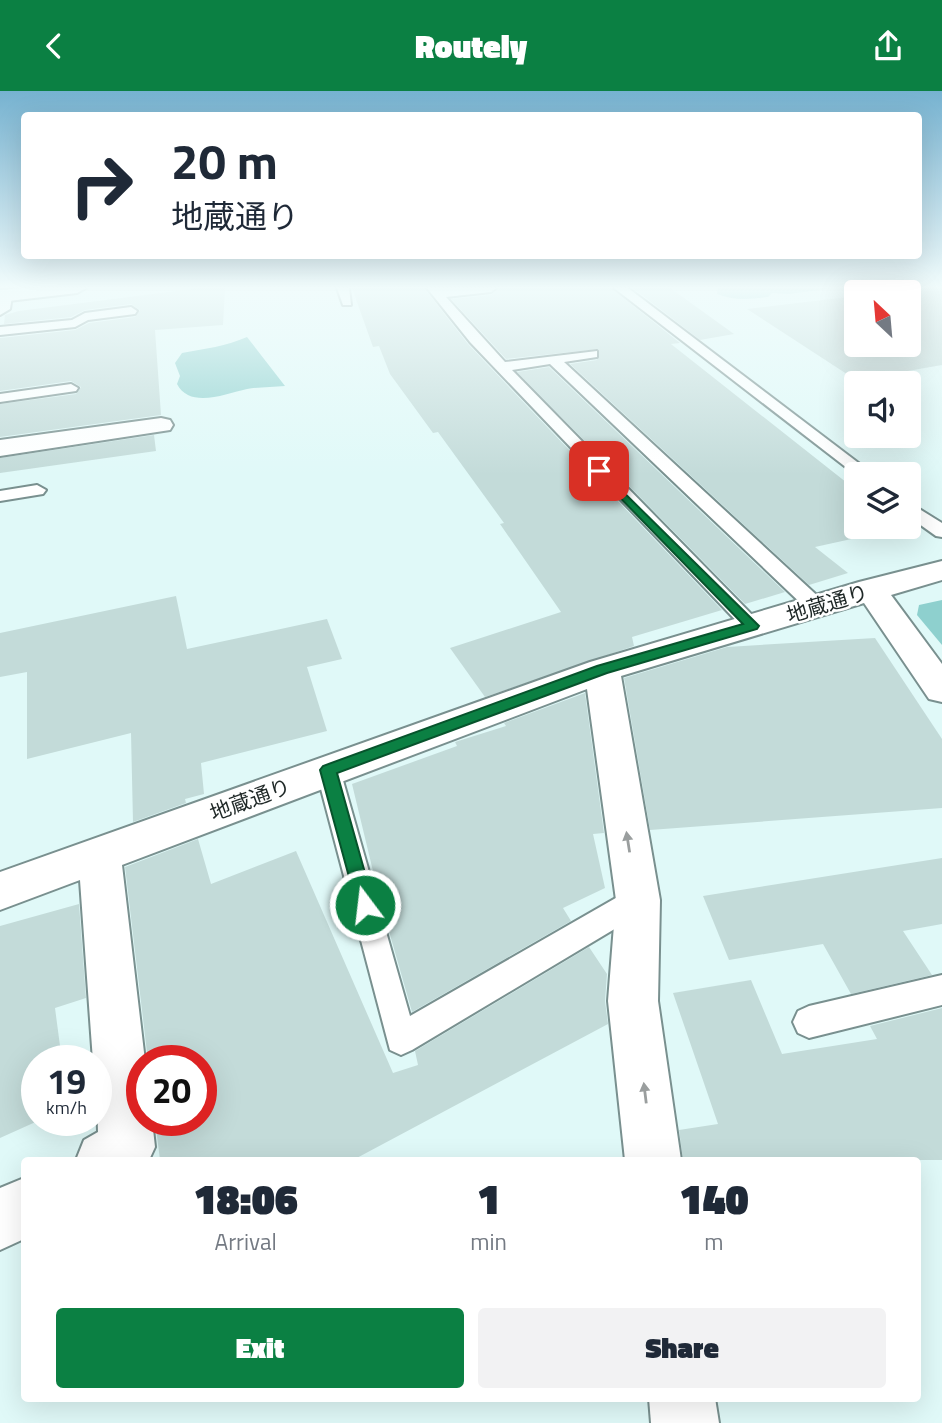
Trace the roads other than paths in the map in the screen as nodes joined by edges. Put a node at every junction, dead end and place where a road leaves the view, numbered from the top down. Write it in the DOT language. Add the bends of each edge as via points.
graph roads {
  1 [pos="487,350"];
  2 [pos="702,350"];
  3 [pos="592,354"];
  4 [pos="554,360"];
  5 [pos="502,367"];
  6 [pos="71,388"];
  7 [pos="0,398"];
  8 [pos="161,425"];
  9 [pos="0,448"];
  10 [pos="849,462"];
  11 [pos="37,490"];
  12 [pos="0,496"];
  13 [pos="921,517"];
  14 [pos="942,532"];
  15 [pos="942,570"];
  16 [pos="870,589"];
  17 [pos="816,606"];
  18 [pos="752,626"];
  19 [pos="602,670"];
  20 [pos="942,690"];
  21 [pos="328,770"];
  22 [pos="99,854"];
  23 [pos="0,891"];
  24 [pos="638,900"];
  25 [pos="942,990"];
  26 [pos="809,1022"];
  27 [pos="109,1157"];
  28 [pos="653,1157"];
  29 [pos="21,1208"];
  30 [pos="0,1221"];
  31 [pos="682,1402"];
  32 [pos="685,1423"];
  1 -- 5 [label="lane"];
  2 -- 10 [label="lane"];
  3 -- 4 [label="lane"];
  4 -- 5 [label="lane"];
  4 -- 17 [label="lane"];
  5 -- 18 [label="lane"];
  6 -- 7 [label="lane"];
  8 -- 9 [label="street"];
  11 -- 12 [label="lane"];
  13 -- 14 [label="lane"];
  15 -- 16 [label="street, 地蔵通り"];
  16 -- 17 [label="street, 地蔵通り"];
  16 -- 20 [label="street"];
  17 -- 18 [label="street, 地蔵通り"];
  18 -- 19 [label="street, 地蔵通り"];
  19 -- 21 [label="street, 地蔵通り"];
  24 -- 19 [label="street, one-way"];
  21 -- 22 [label="street, 地蔵通り"];
  21 -- 24 [label="lane" via="401,1039"];
  22 -- 23 [label="street, 地蔵通り"];
  22 -- 27 [label="street" via="127,1147"];
  28 -- 24 [label="street, one-way" via="634,1001"];
  25 -- 26 [label="lane"];
  29 -- 30 [label="street"];
  31 -- 32 [label="street"];
}
